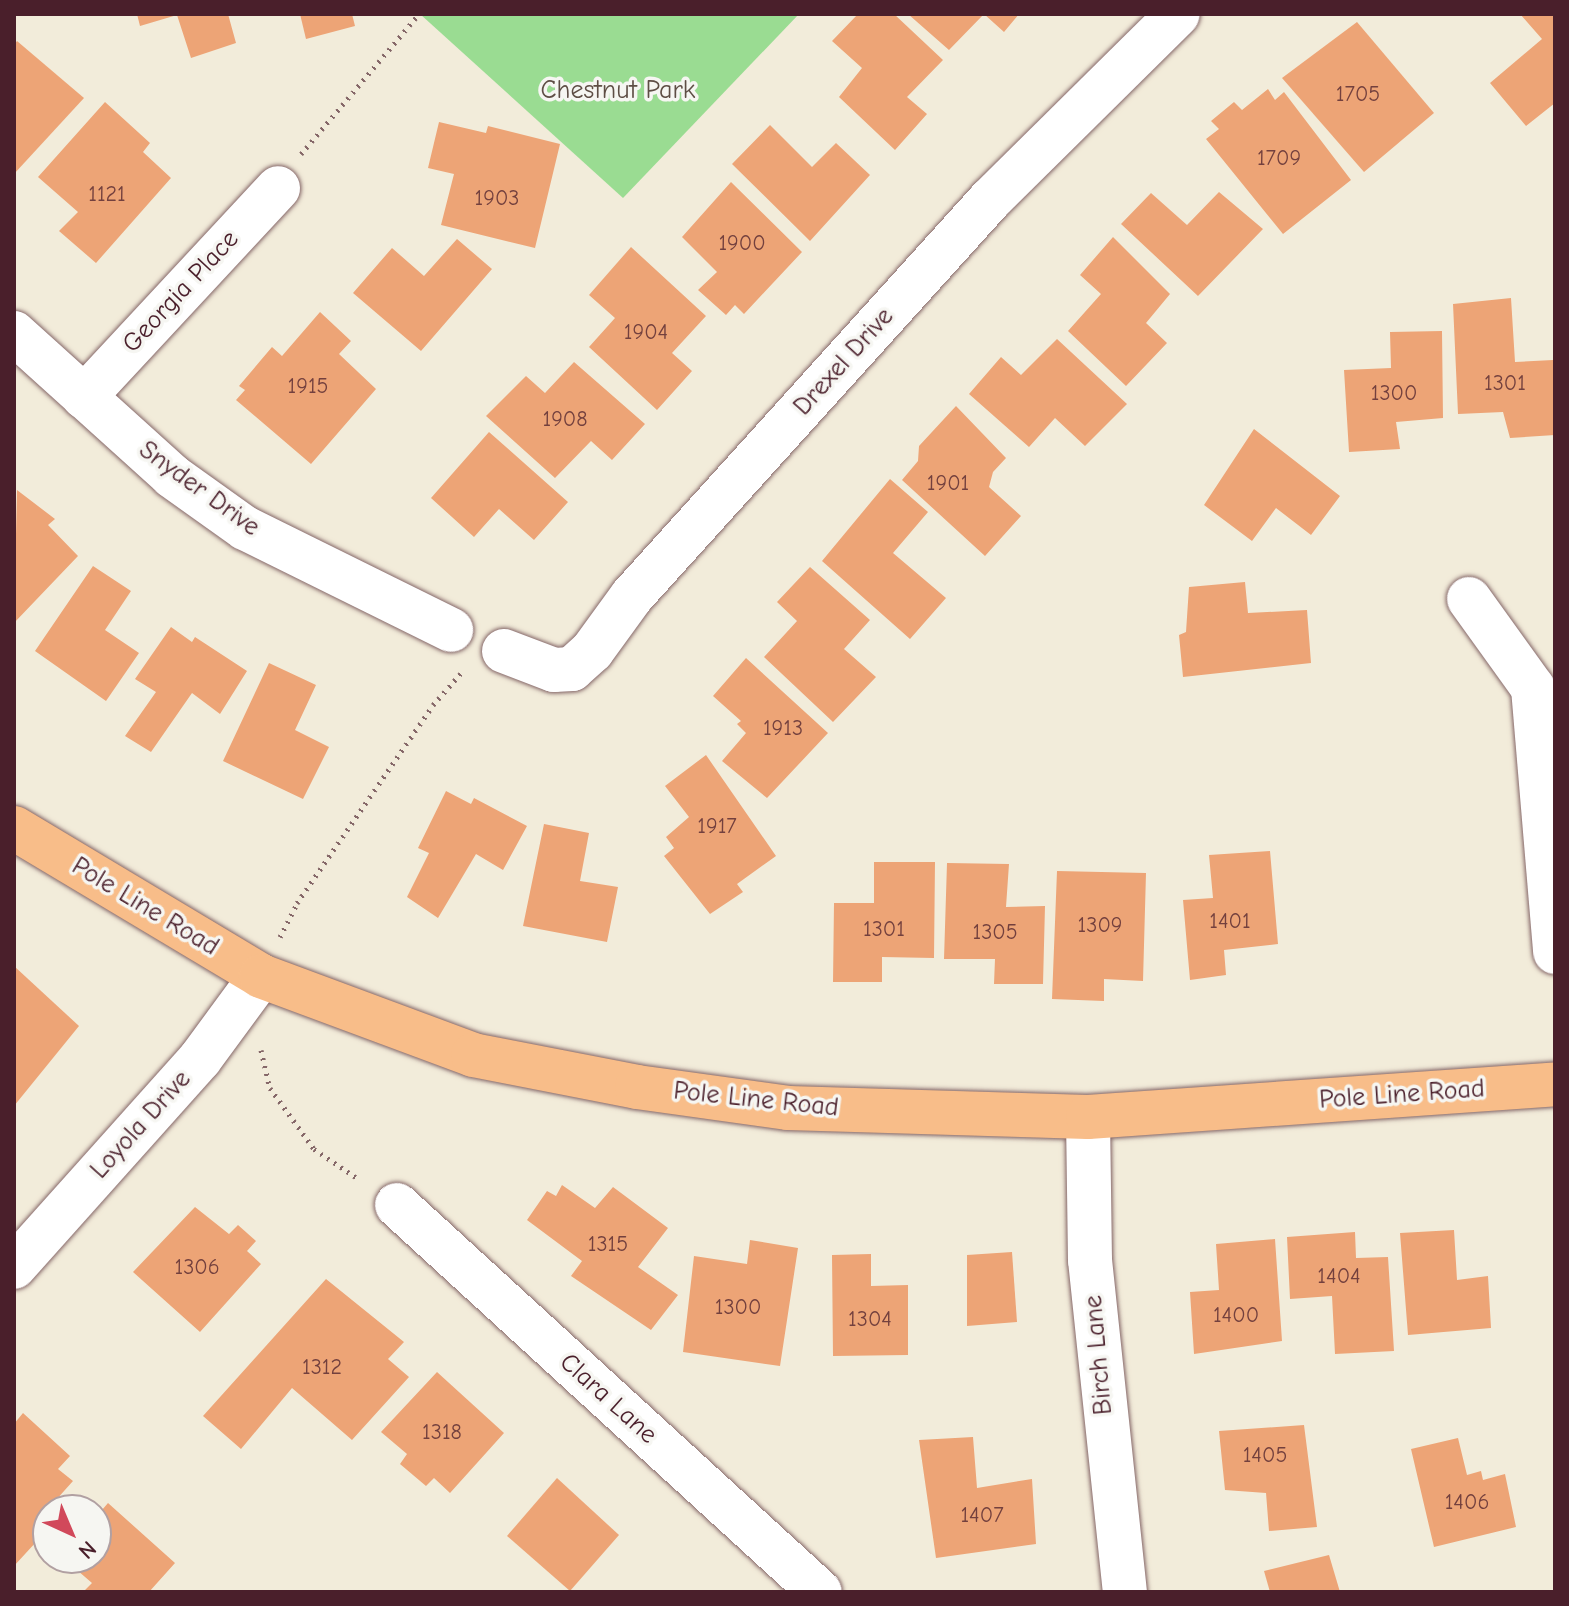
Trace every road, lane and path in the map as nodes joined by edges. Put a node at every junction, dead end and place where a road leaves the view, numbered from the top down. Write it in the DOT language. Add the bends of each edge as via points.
graph roads {
  1 [pos="419,14"];
  2 [pos="1178,14"];
  3 [pos="278,188"];
  4 [pos="14,333"];
  5 [pos="84,397"];
  6 [pos="1469,599"];
  7 [pos="475,649"];
  8 [pos="14,828"];
  9 [pos="1555,952"];
  10 [pos="261,976"];
  11 [pos="261,1046"];
  12 [pos="1555,1084"];
  13 [pos="1088,1117"];
  14 [pos="397,1205"];
  15 [pos="14,1267"];
  16 [pos="820,1592"];
  17 [pos="1125,1592"];
  1 -- 3 [label="path" via="325,119"];
  2 -- 7 [label="street, Drexel Drive" via="990,200 632,596 592,651 572,669 554,670"];
  3 -- 5 [label="street, Georgia Place"];
  4 -- 5 [label="street, Snyder Drive"];
  5 -- 7 [label="street, Snyder Drive" via="172,476 245,528"];
  6 -- 9 [label="street" via="1533,688"];
  7 -- 10 [label="path" via="297,903"];
  8 -- 10 [label="main road, Pole Line Road"];
  10 -- 13 [label="main road, Pole Line Road" via="473,1055 637,1087 788,1108"];
  10 -- 15 [label="street, Loyola Drive" via="200,1059"];
  11 -- 14 [label="path" via="270,1088 314,1149"];
  12 -- 13 [label="main road, Pole Line Road"];
  13 -- 17 [label="street, Birch Lane" via="1090,1260"];
  14 -- 16 [label="street, Clara Lane"];
}
